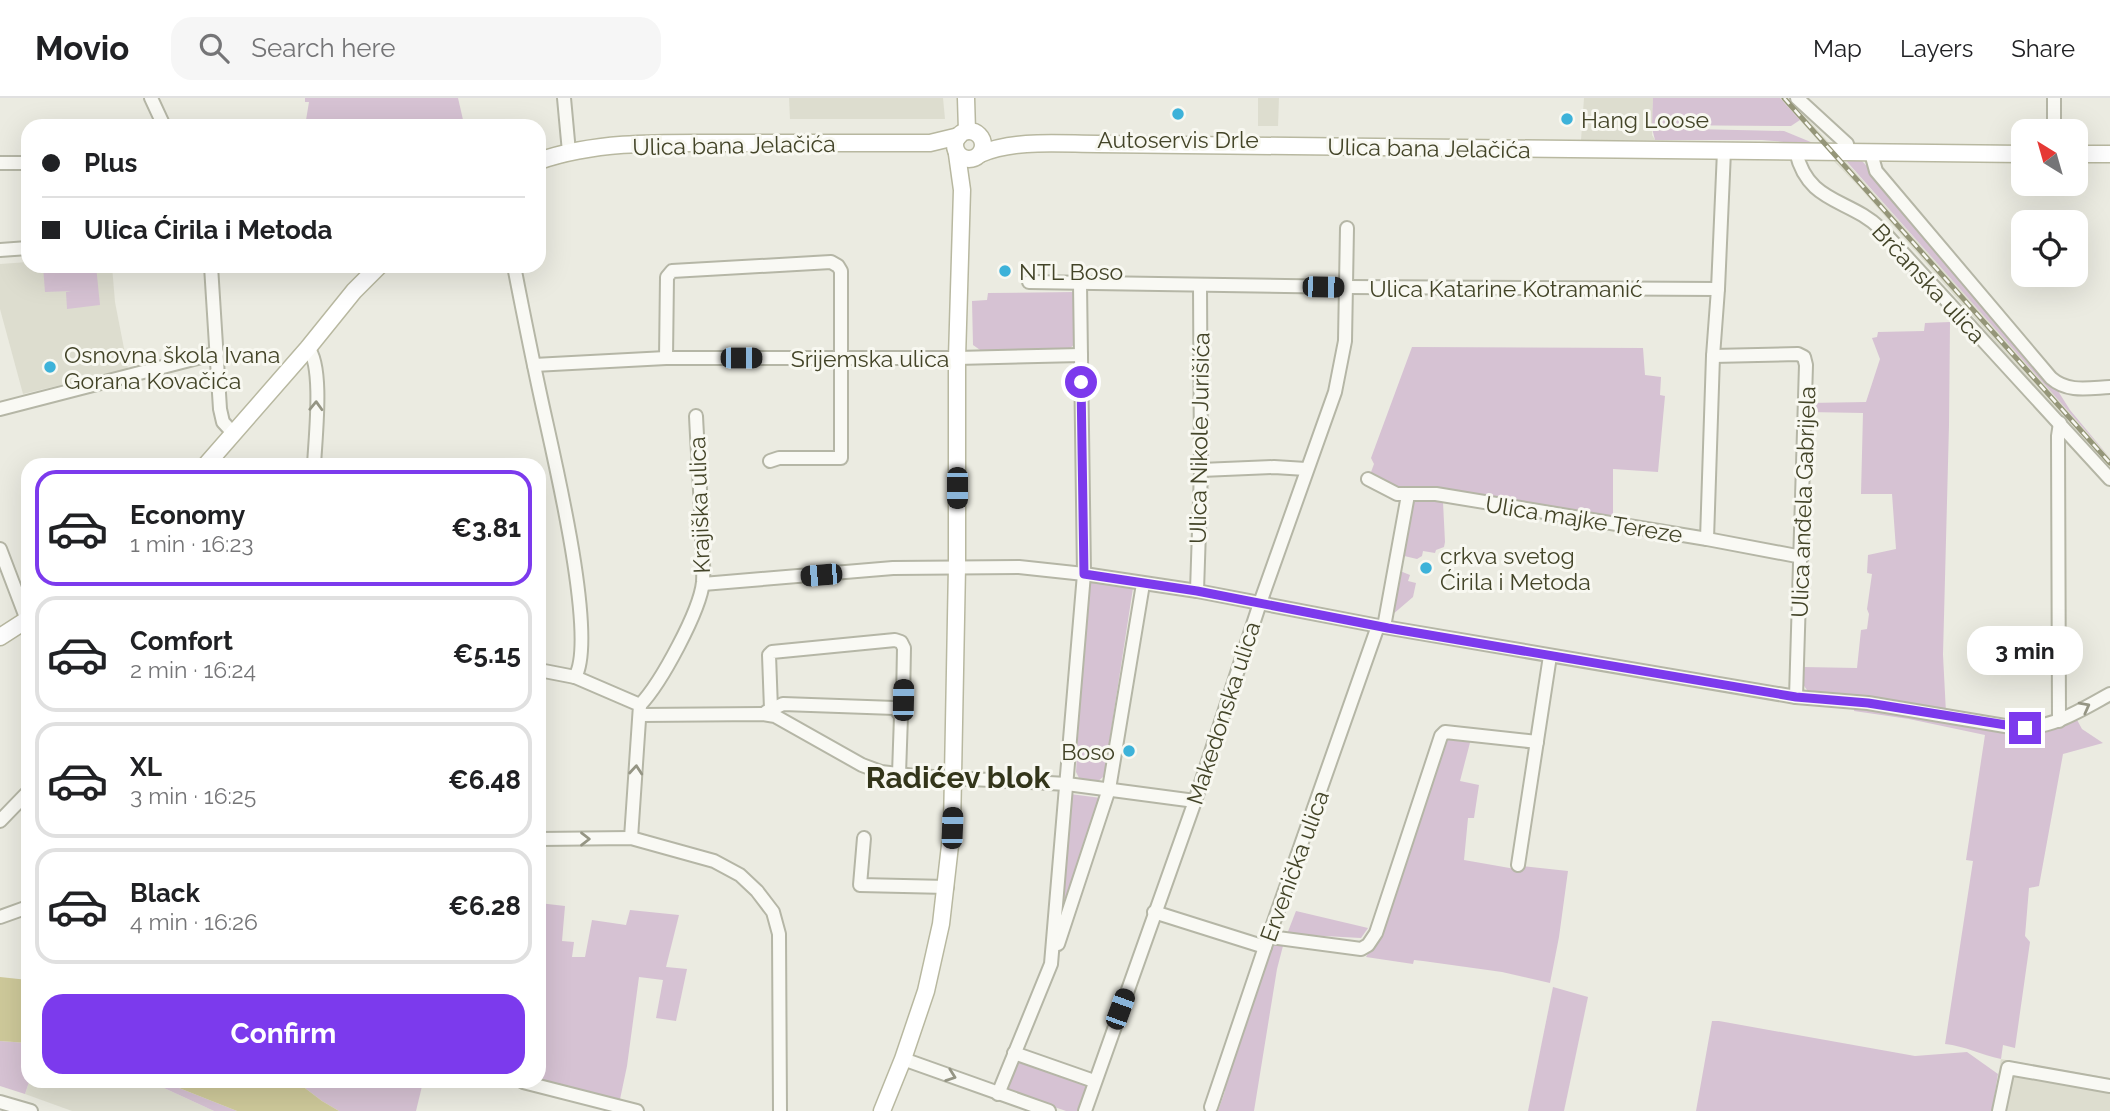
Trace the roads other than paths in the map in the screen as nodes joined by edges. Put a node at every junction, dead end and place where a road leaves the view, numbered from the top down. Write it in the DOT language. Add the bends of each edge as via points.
graph roads {
  1 [pos="151,98"];
  2 [pos="564,98"];
  3 [pos="966,98"];
  4 [pos="1797,98"];
  5 [pos="2054,98"];
  6 [pos="161,119"];
  7 [pos="2054,119"];
  8 [pos="964,141"];
  9 [pos="1027,144"];
  10 [pos="1724,151"];
  11 [pos="569,152"];
  12 [pos="1796,152"];
  13 [pos="1849,152"];
  14 [pos="1871,153"];
  15 [pos="2011,154"];
  16 [pos="2088,154"];
  17 [pos="2110,154"];
  18 [pos="979,156"];
  19 [pos="546,159"];
  20 [pos="0,163"];
  21 [pos="21,163"];
  22 [pos="962,190"];
  23 [pos="1347,228"];
  24 [pos="21,248"];
  25 [pos="0,250"];
  26 [pos="211,273"];
  27 [pos="372,273"];
  28 [pos="515,273"];
  29 [pos="1029,282"];
  30 [pos="1080,284"];
  31 [pos="1200,285"];
  32 [pos="1347,287"];
  33 [pos="1718,289"];
  34 [pos="308,348"];
  35 [pos="217,353"];
  36 [pos="1081,355"];
  37 [pos="1713,356"];
  38 [pos="666,358"];
  39 [pos="841,358"];
  40 [pos="957,358"];
  41 [pos="534,365"];
  42 [pos="2110,387"];
  43 [pos="0,409"];
  44 [pos="696,416"];
  45 [pos="2060,424"];
  46 [pos="233,433"];
  47 [pos="212,458"];
  48 [pos="314,458"];
  49 [pos="770,461"];
  50 [pos="1306,469"];
  51 [pos="1200,470"];
  52 [pos="1368,479"];
  53 [pos="2110,479"];
  54 [pos="1408,495"];
  55 [pos="1707,539"];
  56 [pos="0,549"];
  57 [pos="1802,557"];
  58 [pos="957,566"];
  59 [pos="1084,574"];
  60 [pos="703,584"];
  61 [pos="1143,584"];
  62 [pos="1197,591"];
  63 [pos="1260,603"];
  64 [pos="21,604"];
  65 [pos="21,624"];
  66 [pos="1381,626"];
  67 [pos="0,636"];
  68 [pos="1550,656"];
  69 [pos="546,671"];
  70 [pos="575,677"];
  71 [pos="2110,694"];
  72 [pos="1796,697"];
  73 [pos="897,709"];
  74 [pos="641,710"];
  75 [pos="767,711"];
  76 [pos="2059,721"];
  77 [pos="1537,742"];
  78 [pos="899,774"];
  79 [pos="954,778"];
  80 [pos="1067,784"];
  81 [pos="1109,789"];
  82 [pos="21,799"];
  83 [pos="1195,802"];
  84 [pos="0,821"];
  85 [pos="631,838"];
  86 [pos="864,838"];
  87 [pos="546,839"];
  88 [pos="1518,865"];
  89 [pos="947,887"];
  90 [pos="21,910"];
  91 [pos="1154,912"];
  92 [pos="0,917"];
  93 [pos="1267,942"];
  94 [pos="1051,964"];
  95 [pos="1014,1054"];
  96 [pos="904,1059"];
  97 [pos="1094,1081"];
  98 [pos="2110,1086"];
  99 [pos="546,1088"];
  100 [pos="998,1094"];
  101 [pos="0,1102"];
  102 [pos="1211,1107"];
  103 [pos="30,1111"];
  104 [pos="637,1111"];
  105 [pos="780,1111"];
  106 [pos="882,1111"];
  107 [pos="1049,1111"];
  108 [pos="1085,1111"];
  109 [pos="1999,1111"];
  1 -- 6 [label="street"];
  2 -- 11 [label="street"];
  3 -- 8 [label="main road"];
  4 -- 13 [label="street" via="1847,144"];
  5 -- 7 [label="street"];
  8 -- 9 [label="main road, Ulica bana Jelačića"];
  8 -- 11 [label="main road, Ulica bana Jelačića" via="677,143"];
  8 -- 18 [label="main road" via="984,145"];
  8 -- 18 [label="main road, Ulica bana Jelačića" via="964,159"];
  8 -- 22 [label="main road"];
  9 -- 10 [label="main road, Ulica bana Jelačića"];
  9 -- 18 [label="main road, Ulica bana Jelačića" via="996,148"];
  10 -- 12 [label="main road, Ulica bana Jelačića"];
  10 -- 33 [label="street"];
  11 -- 19 [label="main road, Ulica bana Jelačića"];
  12 -- 13 [label="main road, Ulica bana Jelačića"];
  12 -- 45 [label="street, Brčanska ulica" via="1815,188 1872,220"];
  13 -- 14 [label="main road, Ulica bana Jelačića"];
  14 -- 15 [label="main road, Ulica bana Jelačića"];
  14 -- 42 [label="street" via="1876,171 2051,378 2073,389"];
  16 -- 17 [label="main road"];
  18 -- 22 [label="main road"];
  20 -- 21 [label="street"];
  22 -- 40 [label="main road"];
  23 -- 32 [label="street, Makedonska ulica"];
  24 -- 25 [label="street"];
  26 -- 35 [label="street"];
  27 -- 34 [label="main road"];
  28 -- 41 [label="street"];
  29 -- 30 [label="street, Ulica Katarine Kotramanić"];
  30 -- 31 [label="street, Ulica Katarine Kotramanić"];
  30 -- 36 [label="street"];
  31 -- 32 [label="street, Ulica Katarine Kotramanić"];
  31 -- 51 [label="street, Ulica Nikole Jurišića"];
  32 -- 33 [label="street, Ulica Katarine Kotramanić"];
  32 -- 50 [label="street, Makedonska ulica" via="1346,341 1335,392"];
  33 -- 37 [label="street"];
  34 -- 46 [label="main road"];
  48 -- 34 [label="street, one-way" via="317,383 314,355"];
  35 -- 43 [label="street"];
  35 -- 46 [label="street" via="221,416"];
  36 -- 40 [label="street, Srijemska ulica"];
  36 -- 59 [label="street"];
  37 -- 55 [label="street"];
  37 -- 57 [label="street, Ulica anđela Gabrijela" via="1804,357"];
  38 -- 39 [label="street, Srijemska ulica"];
  38 -- 39 [label="street" via="667,277 672,271 831,262 841,271"];
  38 -- 41 [label="street, Srijemska ulica"];
  39 -- 40 [label="street, Srijemska ulica"];
  39 -- 49 [label="street" via="841,458"];
  40 -- 58 [label="main road"];
  41 -- 70 [label="street" via="566,515 581,616 580,668"];
  44 -- 60 [label="street, Krajiška ulica"];
  45 -- 53 [label="street, Brčanska ulica"];
  45 -- 76 [label="street"];
  46 -- 47 [label="main road"];
  50 -- 51 [label="street"];
  50 -- 63 [label="street, Makedonska ulica"];
  51 -- 62 [label="street, Ulica Nikole Jurišića"];
  52 -- 54 [label="street, Ulica majke Tereze" via="1388,491"];
  54 -- 55 [label="street, Ulica majke Tereze" via="1436,494"];
  54 -- 66 [label="street, Ervenička ulica"];
  55 -- 57 [label="street, Ulica majke Tereze"];
  56 -- 64 [label="street"];
  57 -- 72 [label="street, Ulica anđela Gabrijela"];
  58 -- 59 [label="street"];
  58 -- 60 [label="street"];
  58 -- 79 [label="main road"];
  59 -- 61 [label="street"];
  59 -- 80 [label="street"];
  60 -- 74 [label="street, Krajiška ulica" via="691,619"];
  61 -- 62 [label="street"];
  61 -- 81 [label="street"];
  62 -- 63 [label="street"];
  63 -- 66 [label="street"];
  63 -- 83 [label="street, Makedonska ulica"];
  65 -- 67 [label="main road"];
  66 -- 68 [label="street"];
  66 -- 93 [label="street, Ervenička ulica"];
  68 -- 72 [label="street"];
  68 -- 77 [label="street"];
  69 -- 70 [label="street"];
  70 -- 74 [label="street"];
  76 -- 71 [label="street, one-way"];
  72 -- 76 [label="street" via="1868,703 2017,728"];
  73 -- 75 [label="street" via="783,704"];
  73 -- 75 [label="street" via="903,700 904,648 895,640 772,652"];
  73 -- 78 [label="street" via="901,716"];
  74 -- 75 [label="street"];
  85 -- 74 [label="street, one-way"];
  75 -- 78 [label="street" via="871,769"];
  77 -- 88 [label="street"];
  77 -- 93 [label="street" via="1448,731 1441,736 1376,933 1368,945 1361,949"];
  78 -- 79 [label="street"];
  79 -- 80 [label="street"];
  79 -- 89 [label="main road"];
  80 -- 81 [label="street"];
  80 -- 94 [label="street"];
  81 -- 83 [label="street"];
  81 -- 94 [label="street"];
  82 -- 84 [label="street"];
  83 -- 91 [label="street, Makedonska ulica"];
  87 -- 85 [label="street, one-way"];
  85 -- 105 [label="street" via="714,861 740,875 773,912 779,934"];
  86 -- 89 [label="street" via="860,885"];
  89 -- 96 [label="main road" via="926,991"];
  90 -- 92 [label="street"];
  91 -- 93 [label="street"];
  91 -- 97 [label="street, Makedonska ulica"];
  93 -- 102 [label="street, Ervenička ulica"];
  94 -- 95 [label="street"];
  95 -- 97 [label="street"];
  95 -- 100 [label="street"];
  96 -- 100 [label="street, one-way"];
  96 -- 106 [label="main road"];
  97 -- 108 [label="street, Makedonska ulica"];
  98 -- 109 [label="street" via="2008,1068"];
  99 -- 104 [label="street"];
  100 -- 107 [label="street"];
  101 -- 103 [label="street"];
}
